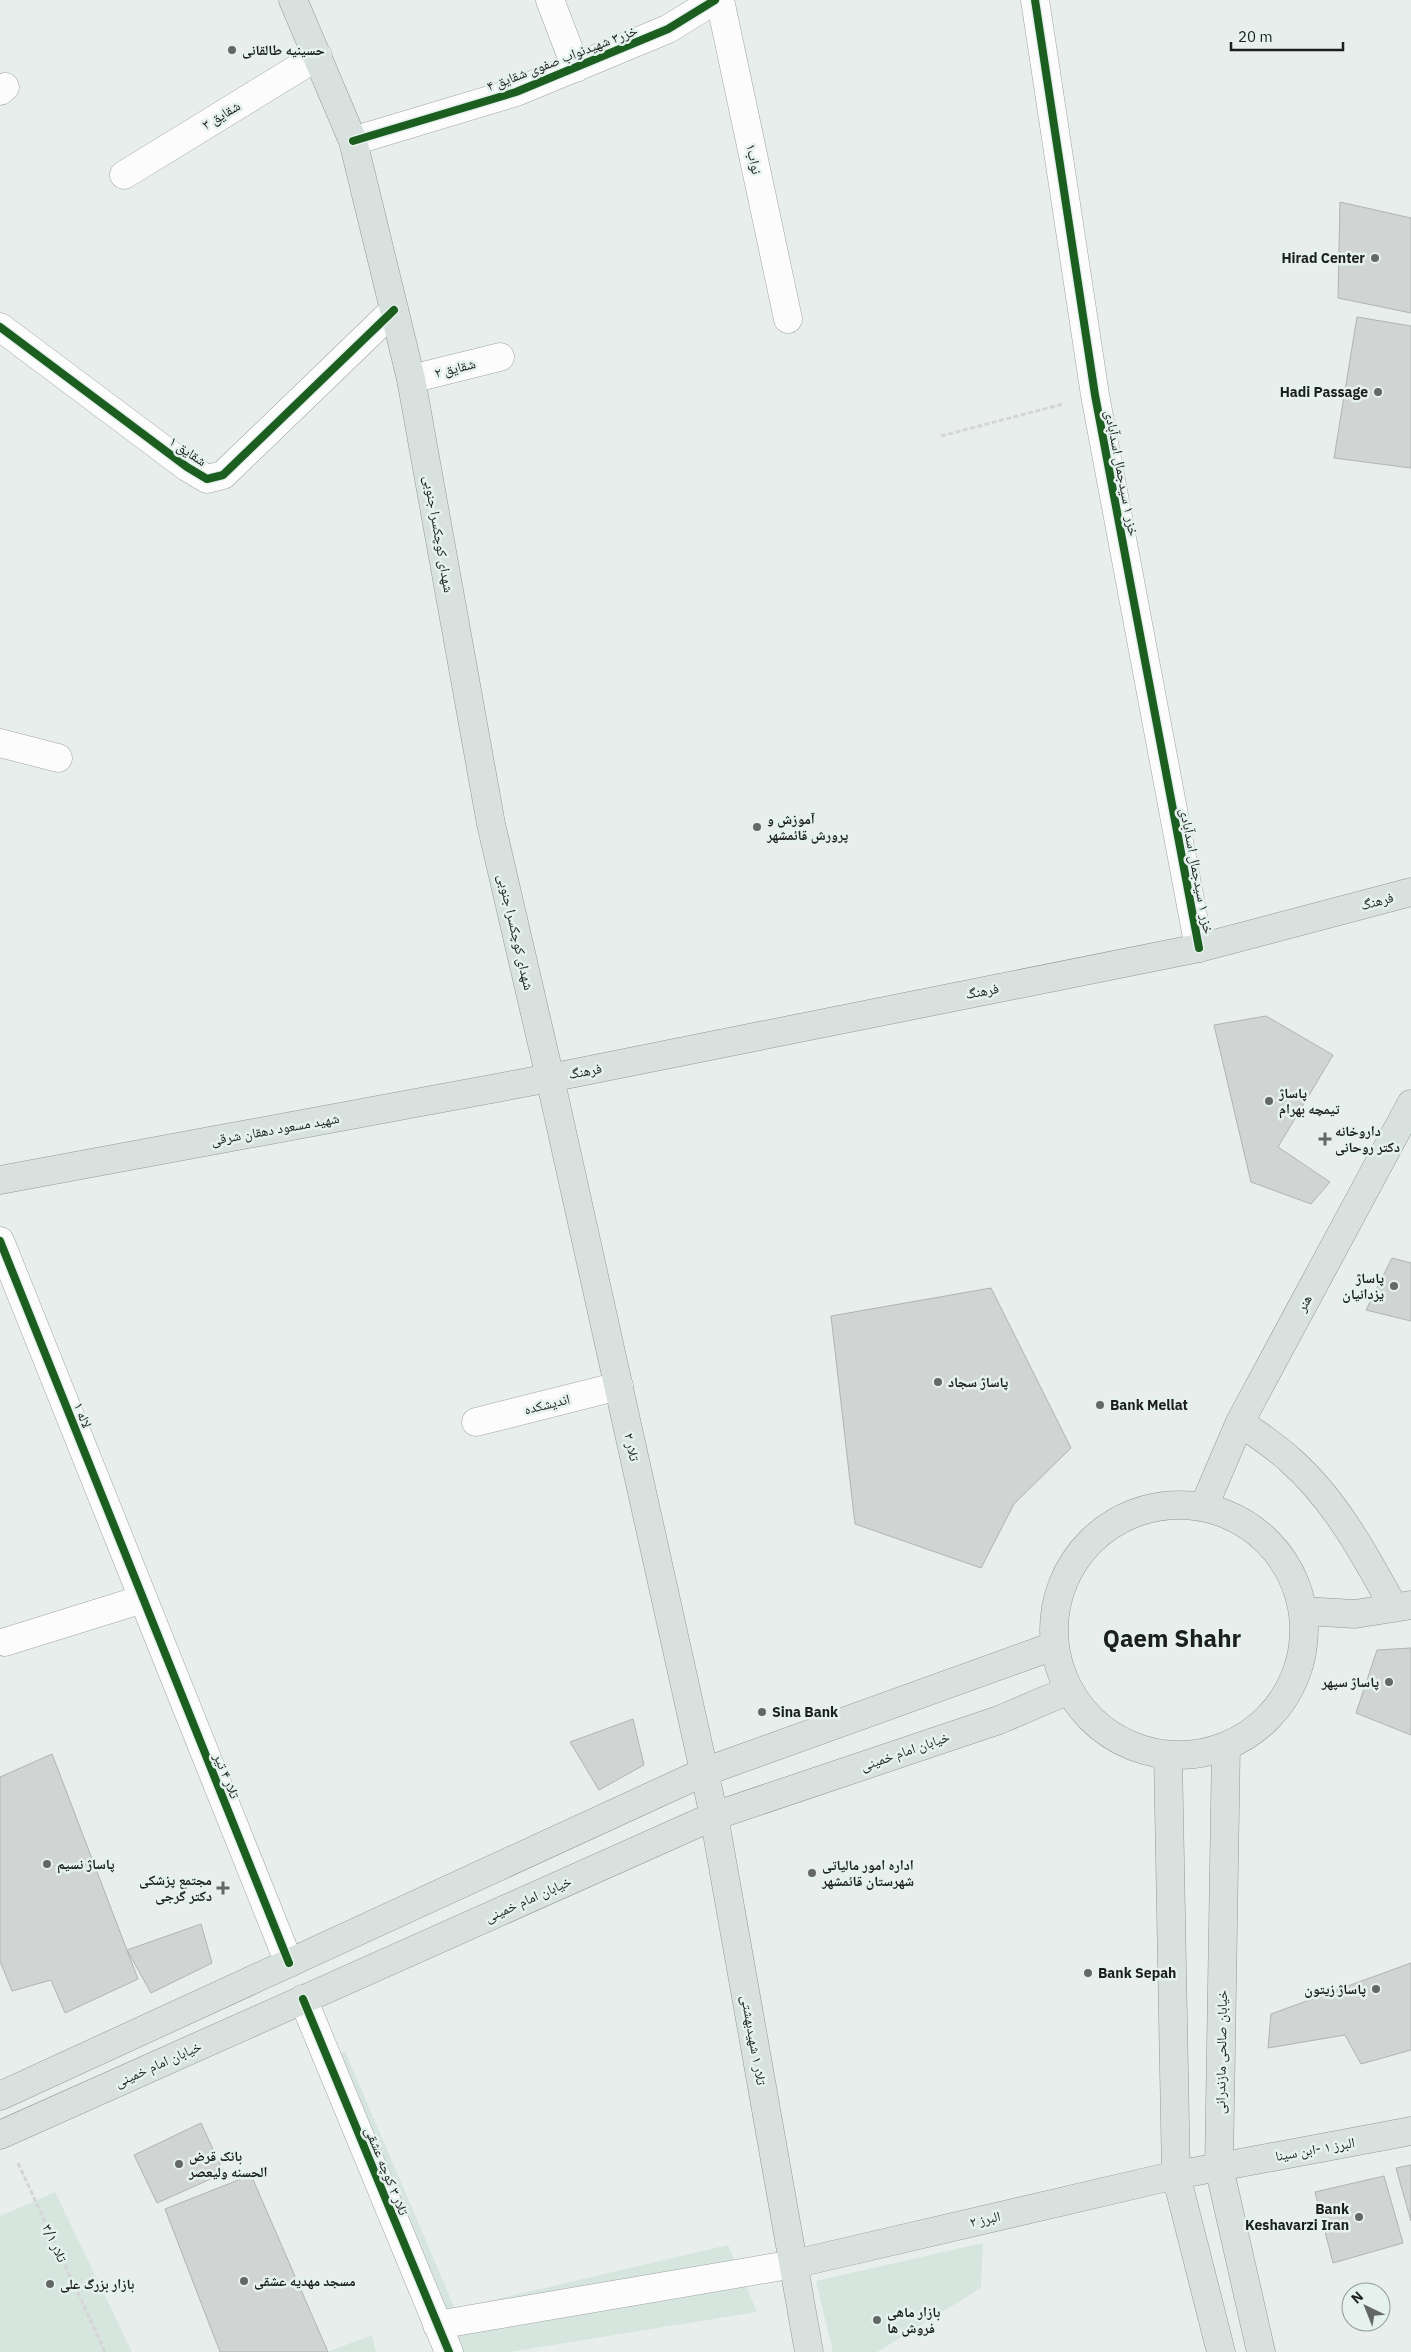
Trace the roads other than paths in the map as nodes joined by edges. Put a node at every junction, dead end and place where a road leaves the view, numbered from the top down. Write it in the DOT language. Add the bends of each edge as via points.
graph roads {
  1 [pos="293,0"];
  2 [pos="550,0"];
  3 [pos="715,0"];
  4 [pos="720,0"];
  5 [pos="1034,0"];
  6 [pos="318,56"];
  7 [pos="576,68"];
  8 [pos="354,142"];
  9 [pos="124,175"];
  10 [pos="394,310"];
  11 [pos="788,319"];
  12 [pos="0,327"];
  13 [pos="500,357"];
  14 [pos="411,379"];
  15 [pos="0,743"];
  16 [pos="58,758"];
  17 [pos="1411,892"];
  18 [pos="1199,948"];
  19 [pos="550,1078"];
  20 [pos="1411,1104"];
  21 [pos="0,1180"];
  22 [pos="0,1241"];
  23 [pos="619,1386"];
  24 [pos="476,1422"];
  25 [pos="1240,1422"];
  26 [pos="1204,1506"];
  27 [pos="143,1599"];
  28 [pos="1403,1606"];
  29 [pos="1304,1611"];
  30 [pos="5,1642"];
  31 [pos="1054,1646"];
  32 [pos="1067,1691"];
  33 [pos="1226,1747"];
  34 [pos="1168,1756"];
  35 [pos="704,1772"];
  36 [pos="714,1816"];
  37 [pos="289,1963"];
  38 [pos="303,1999"];
  39 [pos="0,2096"];
  40 [pos="1411,2131"];
  41 [pos="2,2134"];
  42 [pos="1219,2167"];
  43 [pos="1176,2175"];
  44 [pos="794,2264"];
  45 [pos="437,2325"];
  46 [pos="450,2352"];
  47 [pos="809,2352"];
  48 [pos="1221,2352"];
  49 [pos="1261,2352"];
  1 -- 6 [label="main road, شهدای کوچکسرا جنوبی"];
  2 -- 7 [label="street"];
  3 -- 7 [label="street, خزر۳ شهیدنواب صفوی شقایق ۴" via="668,29"];
  4 -- 11 [label="street, نواب۱"];
  5 -- 18 [label="street, خزر ۱ سیدجمال اسدآبادی" via="1095,395"];
  6 -- 8 [label="main road, شهدای کوچکسرا جنوبی"];
  6 -- 9 [label="street, شقایق ۳"];
  7 -- 8 [label="street, خزر۳ شهیدنواب صفوی شقایق ۴" via="516,92"];
  8 -- 10 [label="main road, شهدای کوچکسرا جنوبی"];
  10 -- 12 [label="street, شقایق ۱" via="223,475 207,479 187,468"];
  10 -- 14 [label="main road, شهدای کوچکسرا جنوبی"];
  13 -- 14 [label="street, شقایق ۲"];
  14 -- 19 [label="main road, شهدای کوچکسرا جنوبی" via="491,824"];
  15 -- 16 [label="street"];
  17 -- 18 [label="main road, فرهنگ"];
  18 -- 19 [label="main road, فرهنگ"];
  19 -- 21 [label="main road, شهید مسعود دهقان شرقی"];
  19 -- 23 [label="main road, تلار ۲"];
  20 -- 25 [label="main road, هنر"];
  22 -- 27 [label="street, لاله ۱"];
  23 -- 24 [label="street, اندیشکده"];
  23 -- 35 [label="main road, تلار ۲"];
  25 -- 26 [label="main road, هنر"];
  25 -- 28 [label="main road" via="1289,1459 1323,1496"];
  26 -- 29 [label="main road" via="1240,1520 1271,1543 1292,1575"];
  26 -- 31 [label="main road" via="1165,1505 1126,1516 1093,1538 1068,1569 1055,1607"];
  27 -- 30 [label="street"];
  27 -- 37 [label="street, تلار ۴ تیر"];
  28 -- 29 [label="main road" via="1355,1614"];
  29 -- 33 [label="main road" via="1303,1653 1288,1692 1262,1724"];
  31 -- 32 [label="main road"];
  31 -- 35 [label="main road"];
  32 -- 34 [label="main road" via="1086,1715 1114,1739 1149,1753"];
  32 -- 36 [label="main road, خیابان امام خمینی" via="999,1720"];
  33 -- 34 [label="main road" via="1186,1756"];
  33 -- 42 [label="main road, خیابان صالحی مازندرانی"];
  34 -- 43 [label="main road"];
  35 -- 36 [label="main road, تلار ۲"];
  35 -- 37 [label="main road"];
  36 -- 38 [label="main road, خیابان امام خمینی"];
  36 -- 44 [label="main road, تلار ۱ شهیدبهشتی"];
  37 -- 39 [label="main road"];
  38 -- 41 [label="main road, خیابان امام خمینی"];
  38 -- 45 [label="street, تلار ۳ کوچه عشقی"];
  40 -- 42 [label="main road, البرز ۱ -ابن سینا"];
  42 -- 43 [label="main road, البرز ۱ -ابن سینا"];
  42 -- 49 [label="main road, خیابان صالحی مازندرانی"];
  43 -- 44 [label="main road, البرز ۲"];
  43 -- 48 [label="main road"];
  44 -- 45 [label="street"];
  44 -- 47 [label="main road, تلار ۱ شهیدبهشتی"];
  45 -- 46 [label="street, تلار ۳ کوچه عشقی"];
}
